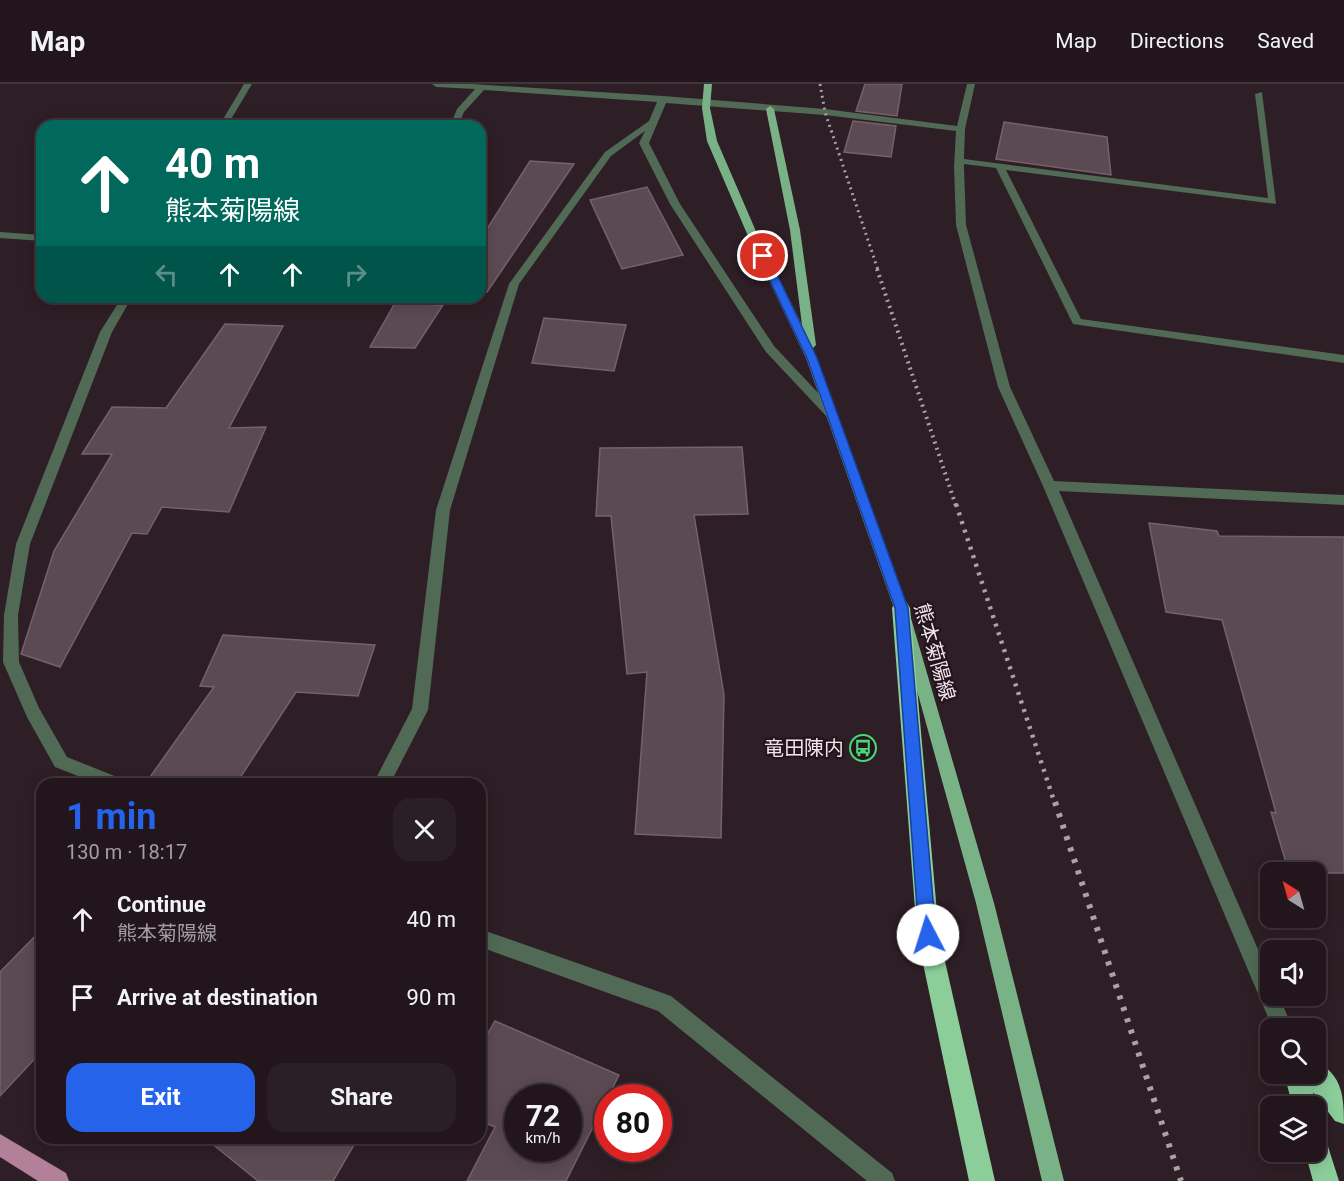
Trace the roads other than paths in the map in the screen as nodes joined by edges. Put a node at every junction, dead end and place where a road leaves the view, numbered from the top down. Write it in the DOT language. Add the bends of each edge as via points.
graph roads {
  1 [pos="248,84"];
  2 [pos="436,84"];
  3 [pos="708,84"];
  4 [pos="971,84"];
  5 [pos="481,88"];
  6 [pos="1259,94"];
  7 [pos="663,99"];
  8 [pos="770,109"];
  9 [pos="227,120"];
  10 [pos="456,120"];
  11 [pos="650,123"];
  12 [pos="961,129"];
  13 [pos="960,161"];
  14 [pos="999,166"];
  15 [pos="0,235"];
  16 [pos="36,238"];
  17 [pos="123,303"];
  18 [pos="812,358"];
  19 [pos="1344,359"];
  20 [pos="832,415"];
  21 [pos="1050,486"];
  22 [pos="1344,500"];
  23 [pos="901,608"];
  24 [pos="101,778"];
  25 [pos="384,778"];
  26 [pos="486,940"];
  27 [pos="1278,1018"];
  28 [pos="1323,1084"];
  29 [pos="1344,1112"];
  30 [pos="1321,1162"];
  31 [pos="884,1181"];
  32 [pos="982,1181"];
  33 [pos="1053,1181"];
  34 [pos="1326,1181"];
  1 -- 9 [label="street"];
  2 -- 5 [label="street"];
  3 -- 18 [label="main road, 熊本菊陽線" via="706,108 712,141"];
  4 -- 12 [label="street"];
  5 -- 7 [label="street"];
  5 -- 10 [label="street"];
  6 -- 14 [label="street" via="1273,202"];
  7 -- 8 [label="street"];
  7 -- 11 [label="street"];
  8 -- 12 [label="street"];
  8 -- 18 [label="main road" via="795,230"];
  11 -- 20 [label="street" via="644,143 675,204 770,349"];
  11 -- 25 [label="street" via="608,154 514,284 443,510 420,710"];
  12 -- 13 [label="street"];
  13 -- 14 [label="street"];
  13 -- 21 [label="street" via="962,225 1004,387"];
  14 -- 19 [label="street" via="1077,322"];
  15 -- 16 [label="street"];
  17 -- 24 [label="street" via="106,332 23,544 11,615 11,662 33,712 61,762"];
  18 -- 20 [label="main road, 熊本菊陽線"];
  20 -- 23 [label="main road, 熊本菊陽線"];
  21 -- 22 [label="street"];
  21 -- 27 [label="street"];
  23 -- 32 [label="highway" via="928,935"];
  23 -- 33 [label="main road, 熊本菊陽線" via="984,903"];
  26 -- 31 [label="street" via="664,1003"];
  28 -- 29 [label="highway"];
  30 -- 34 [label="highway"];
}
